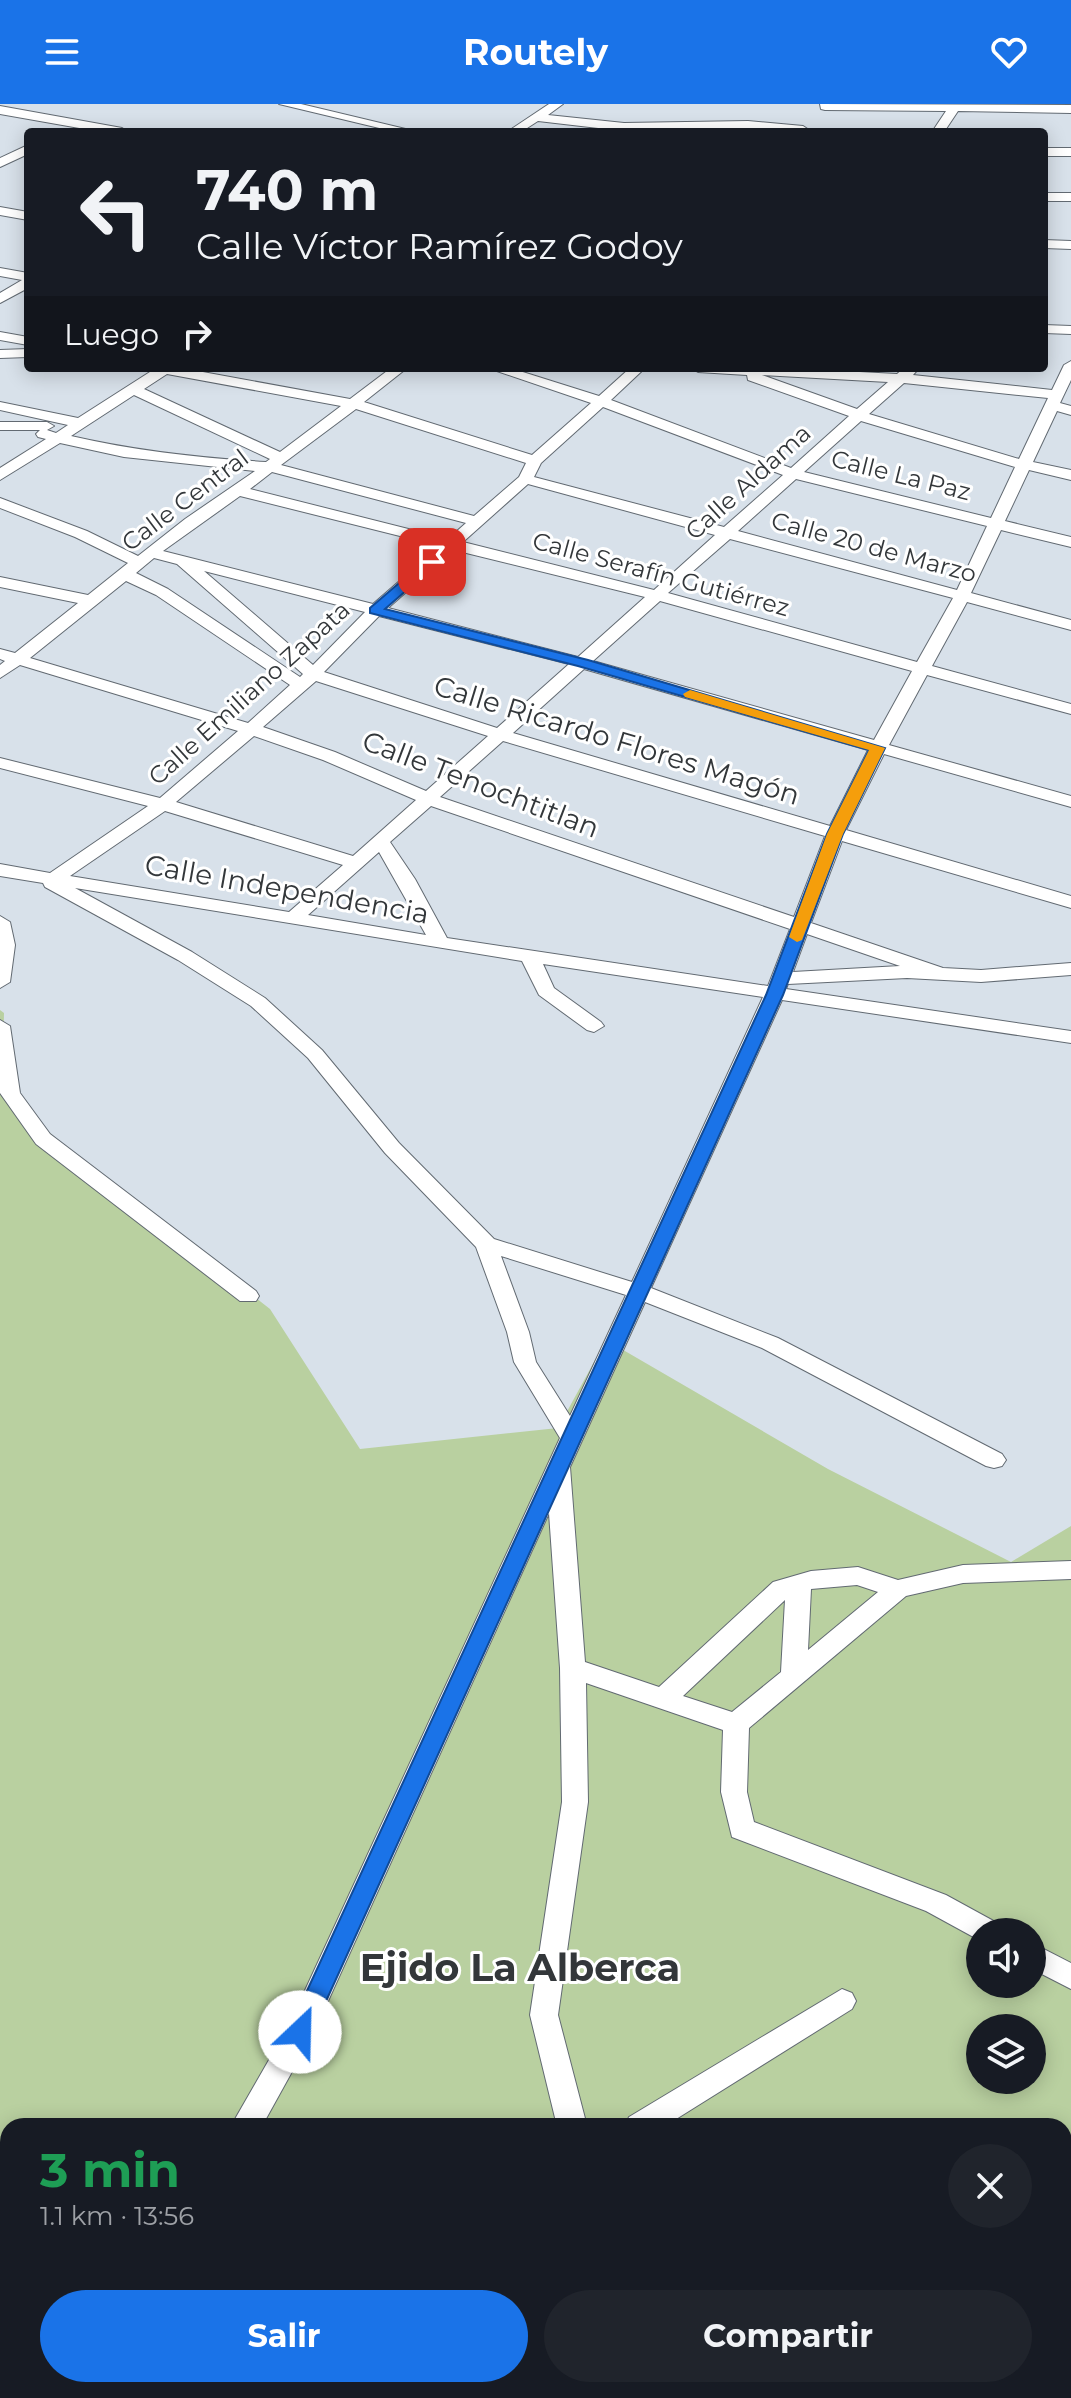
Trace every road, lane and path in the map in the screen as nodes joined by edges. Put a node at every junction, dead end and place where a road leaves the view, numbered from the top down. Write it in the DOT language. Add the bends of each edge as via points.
graph roads {
  1 [pos="285,104"];
  2 [pos="557,104"];
  3 [pos="956,106"];
  4 [pos="1071,109"];
  5 [pos="0,110"];
  6 [pos="534,117"];
  7 [pos="814,119"];
  8 [pos="76,124"];
  9 [pos="68,128"];
  10 [pos="99,128"];
  11 [pos="394,128"];
  12 [pos="519,128"];
  13 [pos="616,128"];
  14 [pos="654,128"];
  15 [pos="941,128"];
  16 [pos="24,151"];
  17 [pos="1048,152"];
  18 [pos="1071,152"];
  19 [pos="3,159"];
  20 [pos="24,161"];
  21 [pos="1048,197"];
  22 [pos="1071,197"];
  23 [pos="0,211"];
  24 [pos="24,215"];
  25 [pos="1048,244"];
  26 [pos="1071,245"];
  27 [pos="0,272"];
  28 [pos="24,279"];
  29 [pos="24,283"];
  30 [pos="0,299"];
  31 [pos="1048,329"];
  32 [pos="1071,330"];
  33 [pos="0,336"];
  34 [pos="24,340"];
  35 [pos="24,353"];
  36 [pos="0,354"];
  37 [pos="140,372"];
  38 [pos="157,372"];
  39 [pos="184,372"];
  40 [pos="395,372"];
  41 [pos="508,372"];
  42 [pos="634,372"];
  43 [pos="738,372"];
  44 [pos="848,372"];
  45 [pos="906,373"];
  46 [pos="133,389"];
  47 [pos="1064,391"];
  48 [pos="601,401"];
  49 [pos="356,404"];
  50 [pos="0,406"];
  51 [pos="858,416"];
  52 [pos="0,426"];
  53 [pos="62,428"];
  54 [pos="535,461"];
  55 [pos="0,462"];
  56 [pos="276,463"];
  57 [pos="1023,466"];
  58 [pos="793,474"];
  59 [pos="0,475"];
  60 [pos="1071,475"];
  61 [pos="525,479"];
  62 [pos="238,491"];
  63 [pos="0,503"];
  64 [pos="476,521"];
  65 [pos="996,523"];
  66 [pos="728,532"];
  67 [pos="1071,542"];
  68 [pos="451,545"];
  69 [pos="147,558"];
  70 [pos="183,561"];
  71 [pos="125,574"];
  72 [pos="0,582"];
  73 [pos="656,595"];
  74 [pos="962,596"];
  75 [pos="89,600"];
  76 [pos="375,611"];
  77 [pos="1071,625"];
  78 [pos="9,655"];
  79 [pos="583,663"];
  80 [pos="924,670"];
  81 [pos="0,673"];
  82 [pos="307,679"];
  83 [pos="1071,709"];
  84 [pos="251,729"];
  85 [pos="498,734"];
  86 [pos="878,748"];
  87 [pos="0,763"];
  88 [pos="428,799"];
  89 [pos="1071,802"];
  90 [pos="163,804"];
  91 [pos="835,834"];
  92 [pos="381,842"];
  93 [pos="356,863"];
  94 [pos="0,870"];
  95 [pos="46,876"];
  96 [pos="1071,902"];
  97 [pos="293,919"];
  98 [pos="0,922"];
  99 [pos="800,928"];
  100 [pos="440,943"];
  101 [pos="528,954"];
  102 [pos="1071,969"];
  103 [pos="941,974"];
  104 [pos="0,982"];
  105 [pos="778,986"];
  106 [pos="0,1026"];
  107 [pos="594,1026"];
  108 [pos="1071,1037"];
  109 [pos="486,1244"];
  110 [pos="638,1291"];
  111 [pos="248,1296"];
  112 [pos="570,1436"];
  113 [pos="994,1460"];
  114 [pos="558,1464"];
  115 [pos="1071,1570"];
  116 [pos="799,1583"];
  117 [pos="898,1589"];
  118 [pos="573,1668"];
  119 [pos="793,1679"];
  120 [pos="662,1700"];
  121 [pos="736,1724"];
  122 [pos="966,1919"];
  123 [pos="1046,1963"];
  124 [pos="1071,1977"];
  125 [pos="842,2001"];
  126 [pos="251,2118"];
  127 [pos="570,2118"];
  128 [pos="653,2118"];
  1 -- 11 [label="street"];
  2 -- 6 [label="street"];
  3 -- 4 [label="street"];
  3 -- 7 [label="street"];
  3 -- 15 [label="street"];
  5 -- 8 [label="street"];
  6 -- 12 [label="street"];
  6 -- 13 [label="street"];
  7 -- 14 [label="street"];
  8 -- 9 [label="street"];
  8 -- 10 [label="street"];
  16 -- 19 [label="street"];
  17 -- 18 [label="street"];
  19 -- 20 [label="street"];
  21 -- 22 [label="street"];
  23 -- 24 [label="street"];
  25 -- 26 [label="street"];
  27 -- 28 [label="street"];
  29 -- 30 [label="street"];
  31 -- 32 [label="street"];
  33 -- 34 [label="street"];
  35 -- 36 [label="street"];
  37 -- 53 [label="street"];
  38 -- 46 [label="street"];
  39 -- 49 [label="street"];
  40 -- 49 [label="street, Calle Central"];
  41 -- 48 [label="street, Calle La Paz"];
  42 -- 48 [label="street, Calle Emiliano Zapata"];
  43 -- 51 [label="street"];
  44 -- 45 [label="street"];
  45 -- 47 [label="street"];
  45 -- 51 [label="street, Calle Aldama"];
  46 -- 53 [label="street"];
  46 -- 56 [label="street"];
  47 -- 57 [label="street"];
  48 -- 54 [label="street, Calle Emiliano Zapata"];
  48 -- 58 [label="street, Calle La Paz"];
  49 -- 54 [label="street"];
  49 -- 56 [label="street, Calle Central"];
  50 -- 53 [label="street"];
  51 -- 57 [label="street"];
  51 -- 58 [label="street, Calle Aldama"];
  52 -- 53 [label="street"];
  53 -- 55 [label="street"];
  53 -- 56 [label="street" via="124,453 201,463"];
  53 -- 59 [label="street"];
  54 -- 61 [label="street, Calle Emiliano Zapata"];
  56 -- 62 [label="street, Calle Central"];
  56 -- 64 [label="street"];
  57 -- 60 [label="street"];
  57 -- 65 [label="street"];
  58 -- 65 [label="street, Calle La Paz"];
  58 -- 66 [label="street, Calle Aldama"];
  61 -- 64 [label="street, Calle Emiliano Zapata"];
  61 -- 66 [label="street, Calle 20 de Marzo"];
  62 -- 68 [label="street, Calle Serafín Gutiérrez"];
  62 -- 69 [label="street, Calle Central"];
  63 -- 69 [label="street"];
  64 -- 68 [label="street, Calle Emiliano Zapata"];
  65 -- 67 [label="street, Calle La Paz"];
  65 -- 74 [label="street"];
  66 -- 73 [label="street, Calle Aldama"];
  66 -- 74 [label="street, Calle 20 de Marzo"];
  68 -- 73 [label="street, Calle Serafín Gutiérrez"];
  68 -- 76 [label="street, Calle Emiliano Zapata"];
  69 -- 70 [label="street"];
  69 -- 71 [label="street, Calle Central"];
  70 -- 76 [label="street"];
  70 -- 82 [label="street, Calle Ricardo Flores Magón"];
  71 -- 75 [label="street, Calle Central"];
  71 -- 82 [label="street"];
  72 -- 75 [label="street"];
  73 -- 79 [label="street, Calle Aldama"];
  73 -- 80 [label="street, Calle Serafín Gutiérrez"];
  74 -- 77 [label="street, Calle 20 de Marzo"];
  74 -- 80 [label="street"];
  75 -- 78 [label="street, Calle Central"];
  76 -- 79 [label="street"];
  76 -- 82 [label="street, Calle Emiliano Zapata"];
  78 -- 81 [label="street, Calle Central"];
  78 -- 84 [label="street, Calle Tenochtitlan"];
  79 -- 85 [label="street, Calle Aldama"];
  79 -- 86 [label="street"];
  80 -- 83 [label="street, Calle Serafín Gutiérrez"];
  80 -- 86 [label="street"];
  82 -- 84 [label="street, Calle Emiliano Zapata"];
  82 -- 85 [label="street, Calle Ricardo Flores Magón"];
  84 -- 88 [label="street, Calle Tenochtitlan"];
  84 -- 90 [label="street, Calle Emiliano Zapata"];
  85 -- 88 [label="street, Calle Aldama"];
  85 -- 91 [label="street, Calle Ricardo Flores Magón"];
  86 -- 89 [label="street"];
  86 -- 91 [label="street"];
  87 -- 90 [label="street"];
  88 -- 92 [label="street, Calle Aldama"];
  88 -- 99 [label="street, Calle Tenochtitlan"];
  90 -- 93 [label="street"];
  90 -- 95 [label="street, Calle Emiliano Zapata"];
  91 -- 96 [label="street, Calle Ricardo Flores Magón"];
  91 -- 99 [label="street"];
  92 -- 93 [label="street, Calle Aldama"];
  92 -- 100 [label="street"];
  93 -- 97 [label="street, Calle Aldama"];
  94 -- 95 [label="street, Calle Independencia"];
  95 -- 97 [label="street, Calle Independencia"];
  95 -- 109 [label="street" via="258,1002 315,1054 392,1148"];
  97 -- 100 [label="street, Calle Independencia"];
  98 -- 104 [label="street" via="5,945"];
  99 -- 103 [label="street, Calle Tenochtitlan"];
  99 -- 105 [label="street"];
  100 -- 101 [label="street, Calle Independencia"];
  101 -- 105 [label="street, Calle Independencia"];
  101 -- 107 [label="street" via="546,991"];
  102 -- 103 [label="street"];
  103 -- 105 [label="street" via="907,972"];
  105 -- 108 [label="street"];
  105 -- 110 [label="street"];
  106 -- 111 [label="street" via="10,1093 43,1139"];
  109 -- 110 [label="street"];
  109 -- 112 [label="street" via="525,1362"];
  110 -- 112 [label="street"];
  110 -- 113 [label="street" via="770,1343"];
  112 -- 114 [label="street"];
  114 -- 118 [label="street"];
  114 -- 126 [label="street" via="300,2032"];
  115 -- 117 [label="street" via="963,1574"];
  116 -- 117 [label="street" via="858,1576"];
  116 -- 119 [label="street"];
  116 -- 120 [label="street" via="782,1588"];
  117 -- 119 [label="street"];
  118 -- 120 [label="street"];
  118 -- 127 [label="street" via="575,1802 544,2015"];
  119 -- 121 [label="street"];
  120 -- 121 [label="street"];
  121 -- 122 [label="street" via="734,1792 742,1829"];
  123 -- 124 [label="street"];
  125 -- 128 [label="street"];
}
